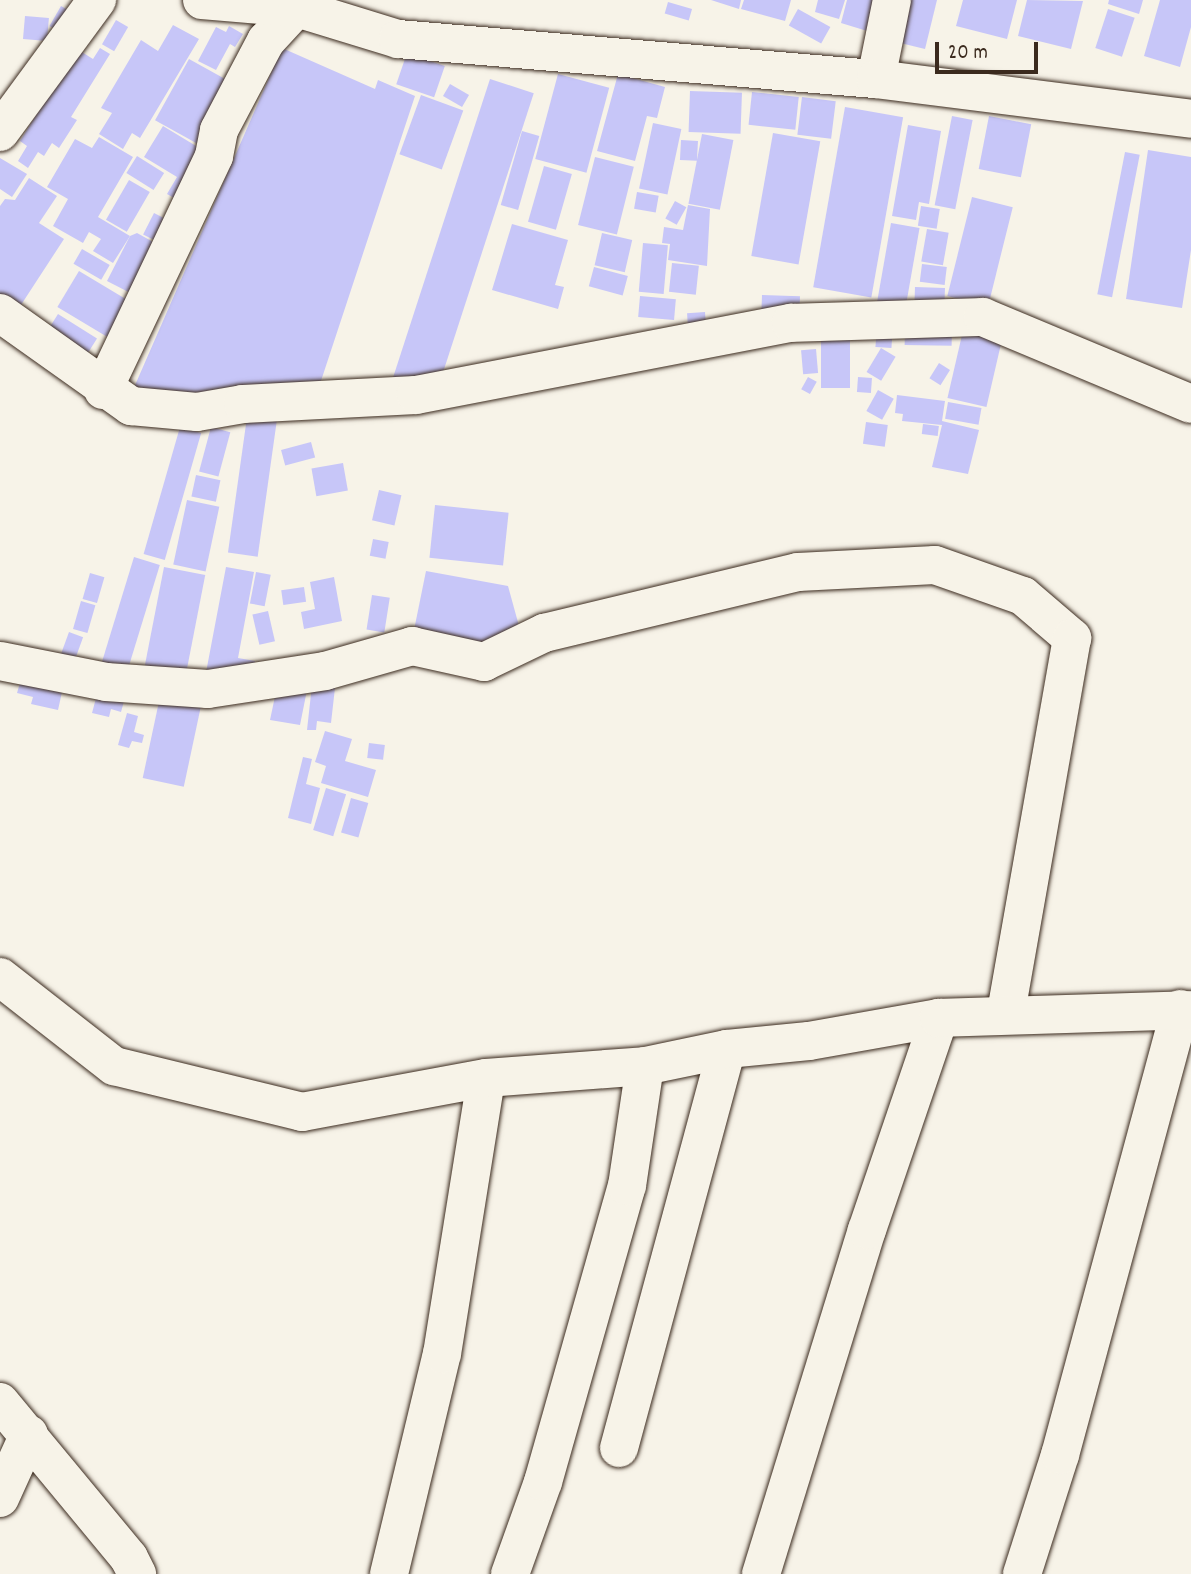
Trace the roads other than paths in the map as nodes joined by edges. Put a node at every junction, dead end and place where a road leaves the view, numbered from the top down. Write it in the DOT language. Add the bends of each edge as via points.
graph roads {
  1 [pos="97,0"];
  2 [pos="202,0"];
  3 [pos="892,0"];
  4 [pos="300,4"];
  5 [pos="876,79"];
  6 [pos="1191,119"];
  7 [pos="0,132"];
  8 [pos="0,313"];
  9 [pos="103,390"];
  10 [pos="1191,404"];
  11 [pos="0,661"];
  12 [pos="0,977"];
  13 [pos="1186,1009"];
  14 [pos="1006,1014"];
  15 [pos="939,1018"];
  16 [pos="727,1049"];
  17 [pos="645,1066"];
  18 [pos="486,1078"];
  19 [pos="0,1402"];
  20 [pos="29,1434"];
  21 [pos="619,1448"];
  22 [pos="0,1498"];
  23 [pos="129,1569"];
  24 [pos="389,1574"];
  25 [pos="510,1574"];
  26 [pos="761,1574"];
  27 [pos="1022,1574"];
  1 -- 7 [label="street"];
  2 -- 4 [label="street"];
  3 -- 5 [label="street"];
  4 -- 5 [label="street" via="398,38"];
  4 -- 9 [label="street" via="266,41 219,130 214,156"];
  5 -- 6 [label="street"];
  8 -- 9 [label="street"];
  9 -- 10 [label="street" via="131,406 197,412 243,404 416,395 791,323 983,317"];
  11 -- 14 [label="street" via="106,682 208,689 325,671 412,646 484,662 544,633 798,572 935,565 1023,596 1072,638"];
  12 -- 18 [label="street" via="114,1066 302,1111"];
  13 -- 14 [label="street"];
  13 -- 27 [label="street"];
  14 -- 15 [label="street"];
  15 -- 16 [label="street" via="808,1041"];
  15 -- 26 [label="street" via="867,1230"];
  16 -- 17 [label="street"];
  16 -- 21 [label="street"];
  17 -- 18 [label="street"];
  17 -- 25 [label="street" via="627,1186 543,1482"];
  18 -- 24 [label="street" via="442,1354"];
  19 -- 20 [label="street"];
  20 -- 22 [label="street"];
  20 -- 23 [label="street"];
}
